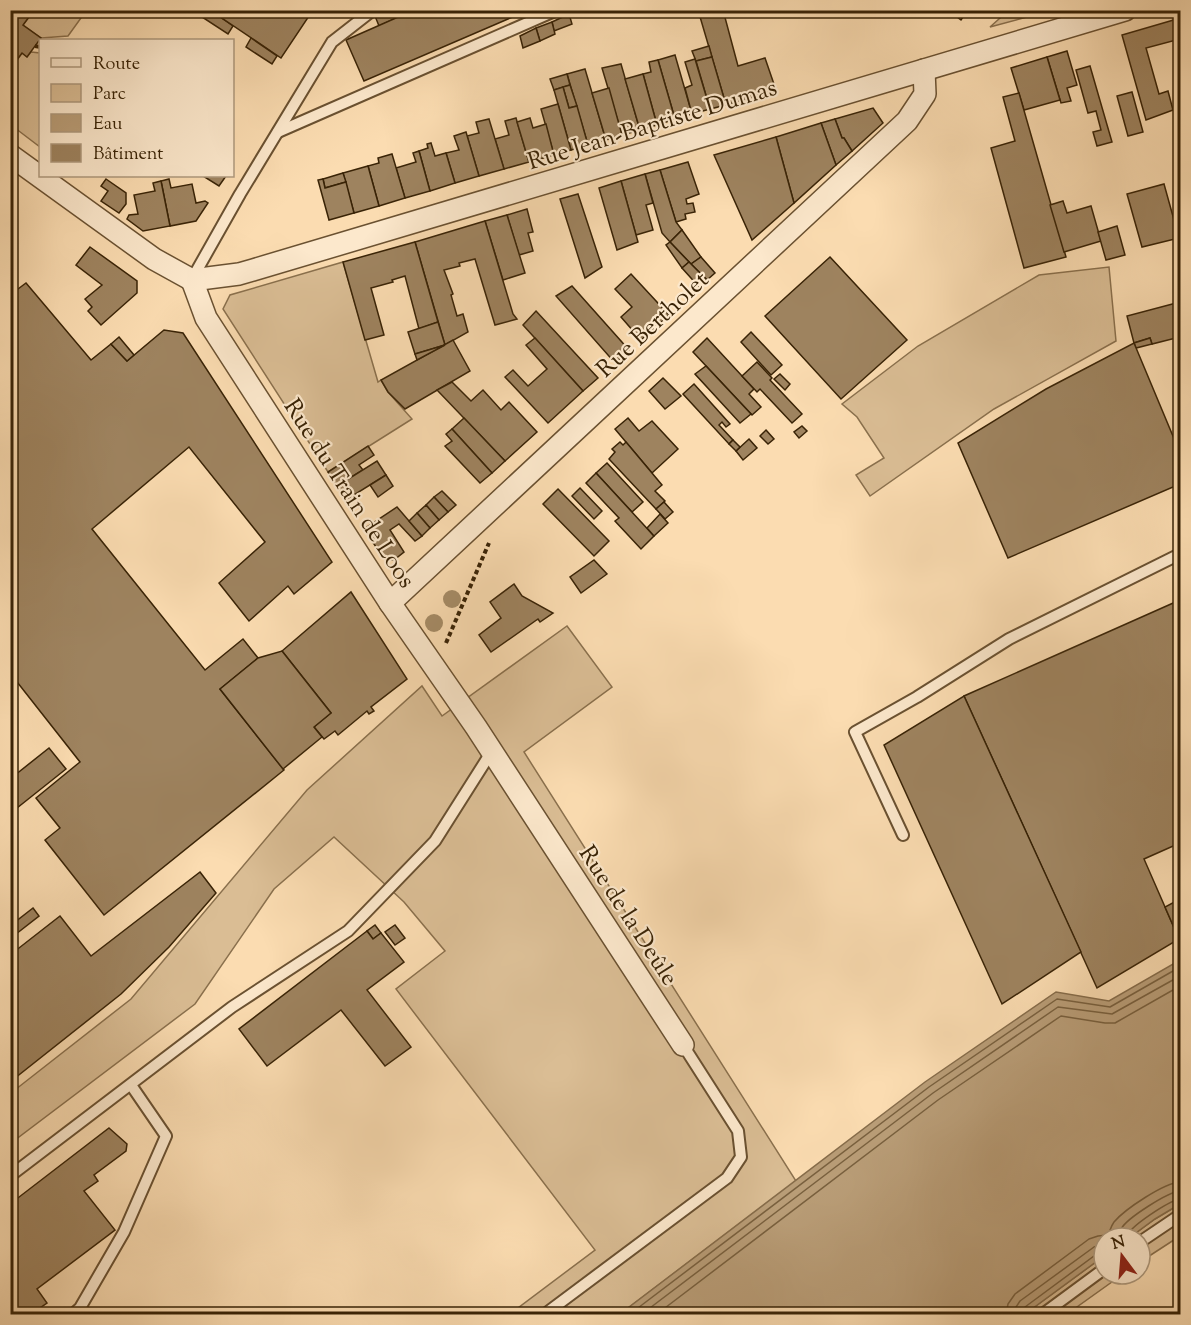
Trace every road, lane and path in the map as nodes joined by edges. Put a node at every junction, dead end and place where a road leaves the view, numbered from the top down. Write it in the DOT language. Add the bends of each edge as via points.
graph roads {
  1 [pos="373,10"];
  2 [pos="557,10"];
  3 [pos="1125,10"];
  4 [pos="924,70"];
  5 [pos="278,132"];
  6 [pos="10,155"];
  7 [pos="39,176"];
  8 [pos="40,177"];
  9 [pos="192,280"];
  10 [pos="490,542"];
  11 [pos="1180,554"];
  12 [pos="390,603"];
  13 [pos="435,669"];
  14 [pos="476,727"];
  15 [pos="492,751"];
  16 [pos="903,835"];
  17 [pos="683,1045"];
  18 [pos="131,1085"];
  19 [pos="10,1176"];
  20 [pos="1180,1215"];
  21 [pos="1152,1234"];
  22 [pos="1092,1278"];
  23 [pos="74,1314"];
  24 [pos="545,1314"];
  25 [pos="1042,1314"];
  1 -- 5 [label="lane" via="332,42"];
  2 -- 5 [label="lane"];
  3 -- 4 [label="street, Rue Jean-Baptiste Dumas"];
  4 -- 9 [label="street, Rue Jean-Baptiste Dumas" via="253,270"];
  4 -- 12 [label="street, Rue Bertholet" via="925,94 907,121"];
  5 -- 9 [label="lane"];
  6 -- 7 [label="street"];
  8 -- 9 [label="street" via="154,259"];
  9 -- 12 [label="street, Rue du Train de Loos" via="206,318"];
  10 -- 13 [label="path"];
  11 -- 16 [label="lane" via="1010,639 855,732"];
  12 -- 13 [label="street, Rue du Train de Loos"];
  13 -- 14 [label="street, Rue du Train de Loos"];
  14 -- 15 [label="street, Rue de la Deûle"];
  15 -- 17 [label="street, Rue de la Deûle"];
  15 -- 18 [label="lane" via="435,841 348,931 232,1006"];
  17 -- 24 [label="lane, Rue de la Deûle" via="738,1131 741,1157 727,1178"];
  18 -- 19 [label="lane"];
  18 -- 23 [label="lane" via="166,1136 124,1232"];
  20 -- 21 [label="lane"];
  22 -- 25 [label="lane"];
}
